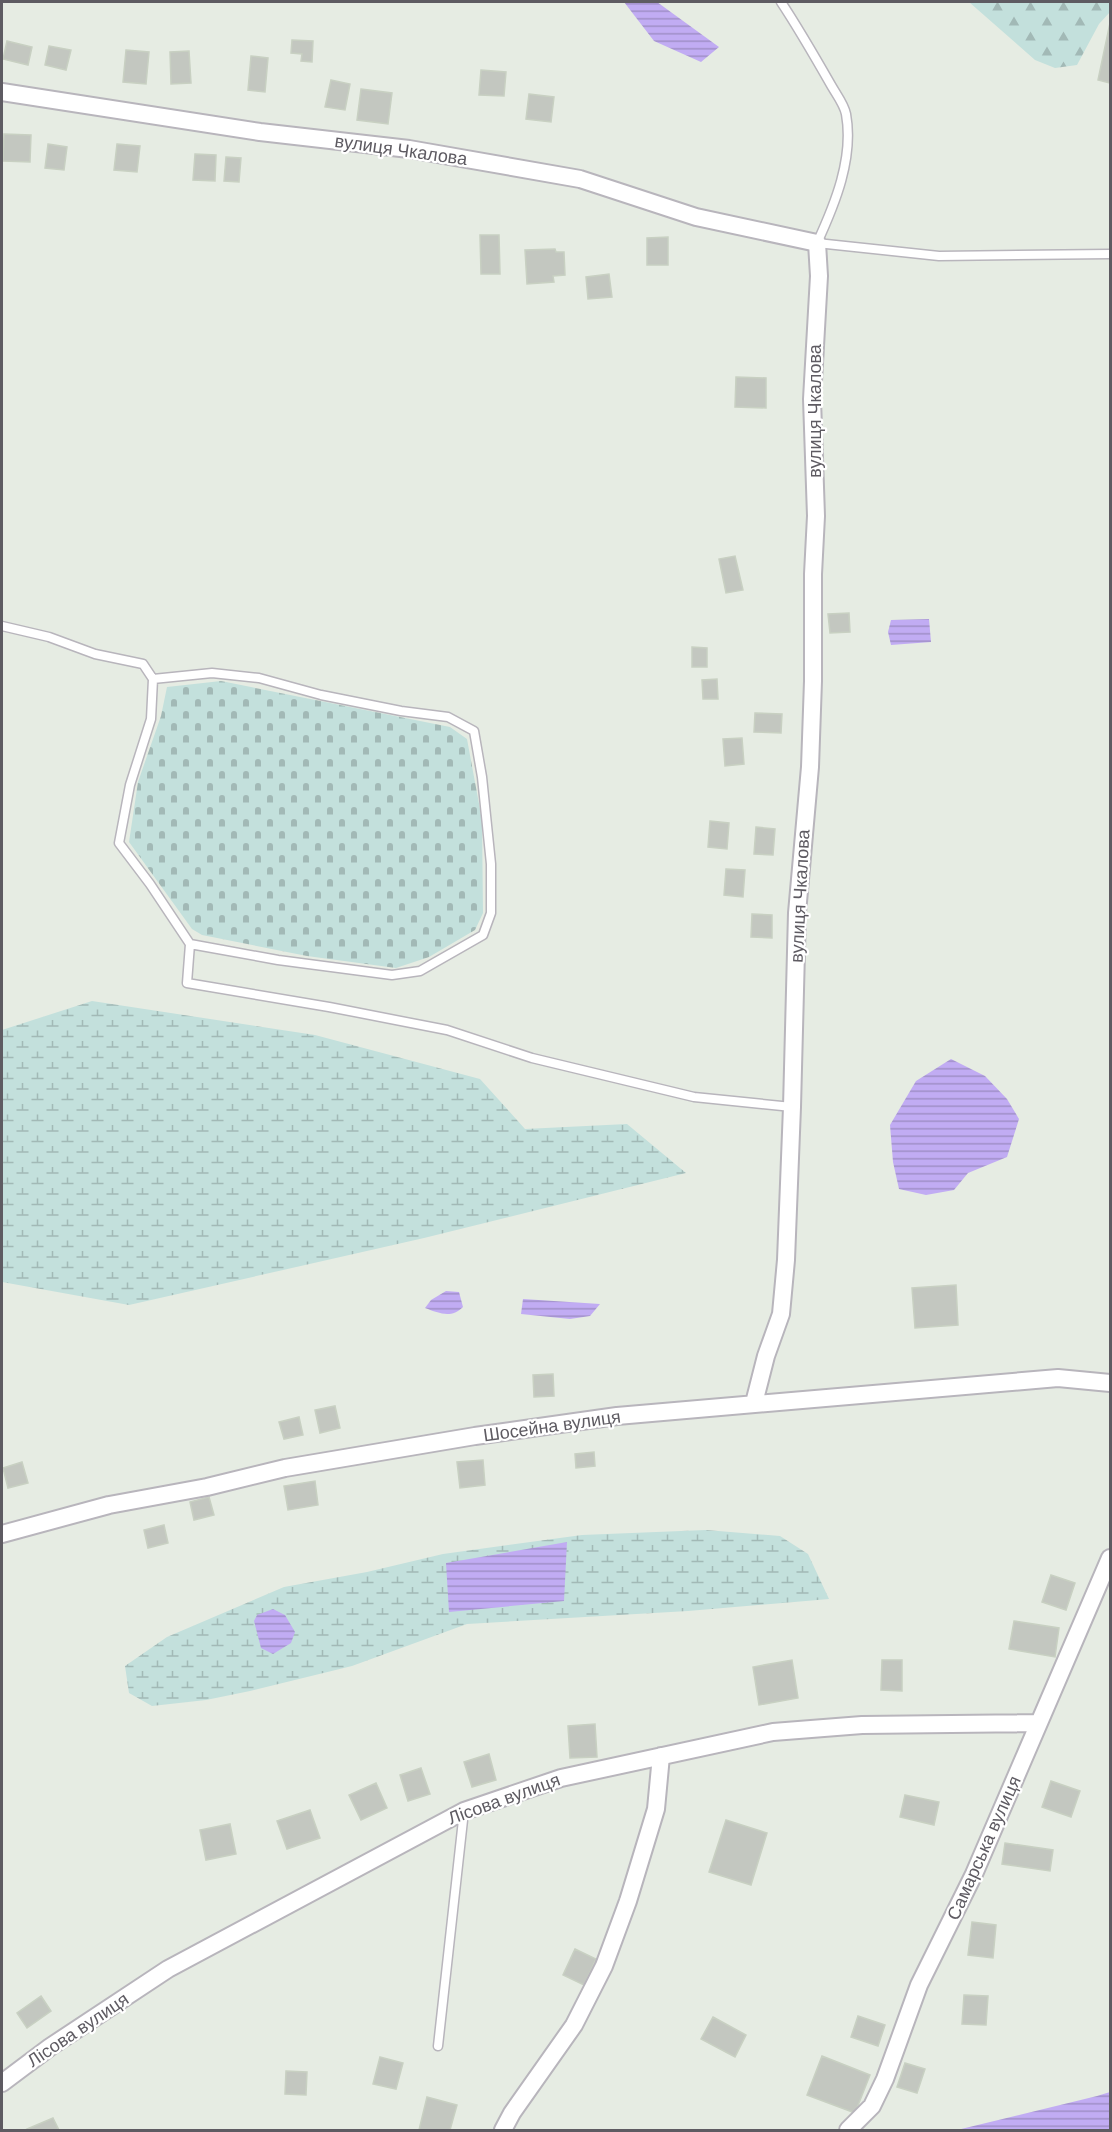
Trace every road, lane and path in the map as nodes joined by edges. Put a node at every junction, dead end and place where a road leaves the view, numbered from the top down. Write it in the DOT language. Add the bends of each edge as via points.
graph roads {
  1 [pos="781,2"];
  2 [pos="2,92"];
  3 [pos="817,243"];
  4 [pos="1110,254"];
  5 [pos="2,626"];
  6 [pos="153,679"];
  7 [pos="190,944"];
  8 [pos="792,1107"];
  9 [pos="1110,1383"];
  10 [pos="754,1403"];
  11 [pos="2,1534"];
  12 [pos="1110,1558"];
  13 [pos="1038,1723"];
  14 [pos="661,1756"];
  15 [pos="464,1811"];
  16 [pos="438,2046"];
  17 [pos="2,2083"];
  18 [pos="503,2130"];
  19 [pos="848,2130"];
  1 -- 3 [label="lane" via="845,112 846,161 830,216"];
  2 -- 3 [label="street, вулиця Чкалова" via="260,132 409,149 580,179 696,217"];
  3 -- 4 [label="lane" via="939,256"];
  3 -- 8 [label="street, вулиця Чкалова" via="819,276 812,399 816,516 813,681 797,913"];
  5 -- 6 [label="lane" via="144,664"];
  6 -- 7 [label="lane" via="151,719 130,785 119,843"];
  6 -- 7 [label="lane" via="212,673 259,678 332,697 447,717 474,731 482,777 491,864 491,913 483,935 420,971 392,975"];
  7 -- 8 [label="lane" via="187,983 447,1030 532,1058 694,1097"];
  8 -- 10 [label="street, вулиця Чкалова" via="781,1314"];
  9 -- 10 [label="street, Шосейна вулиця" via="1058,1378"];
  10 -- 11 [label="street, Шосейна вулиця" via="617,1416 285,1468 109,1505"];
  12 -- 13 [label="street, Самарська вулиця"];
  13 -- 14 [label="street, Лісова вулиця" via="862,1725 773,1732"];
  13 -- 19 [label="street, Самарська вулиця" via="974,1874 919,1985 885,2079 872,2106"];
  14 -- 15 [label="street, Лісова вулиця" via="561,1778"];
  14 -- 18 [label="street" via="656,1809 603,1966 574,2025"];
  15 -- 16 [label="lane"];
  15 -- 17 [label="street, Лісова вулиця" via="168,1969"];
}
